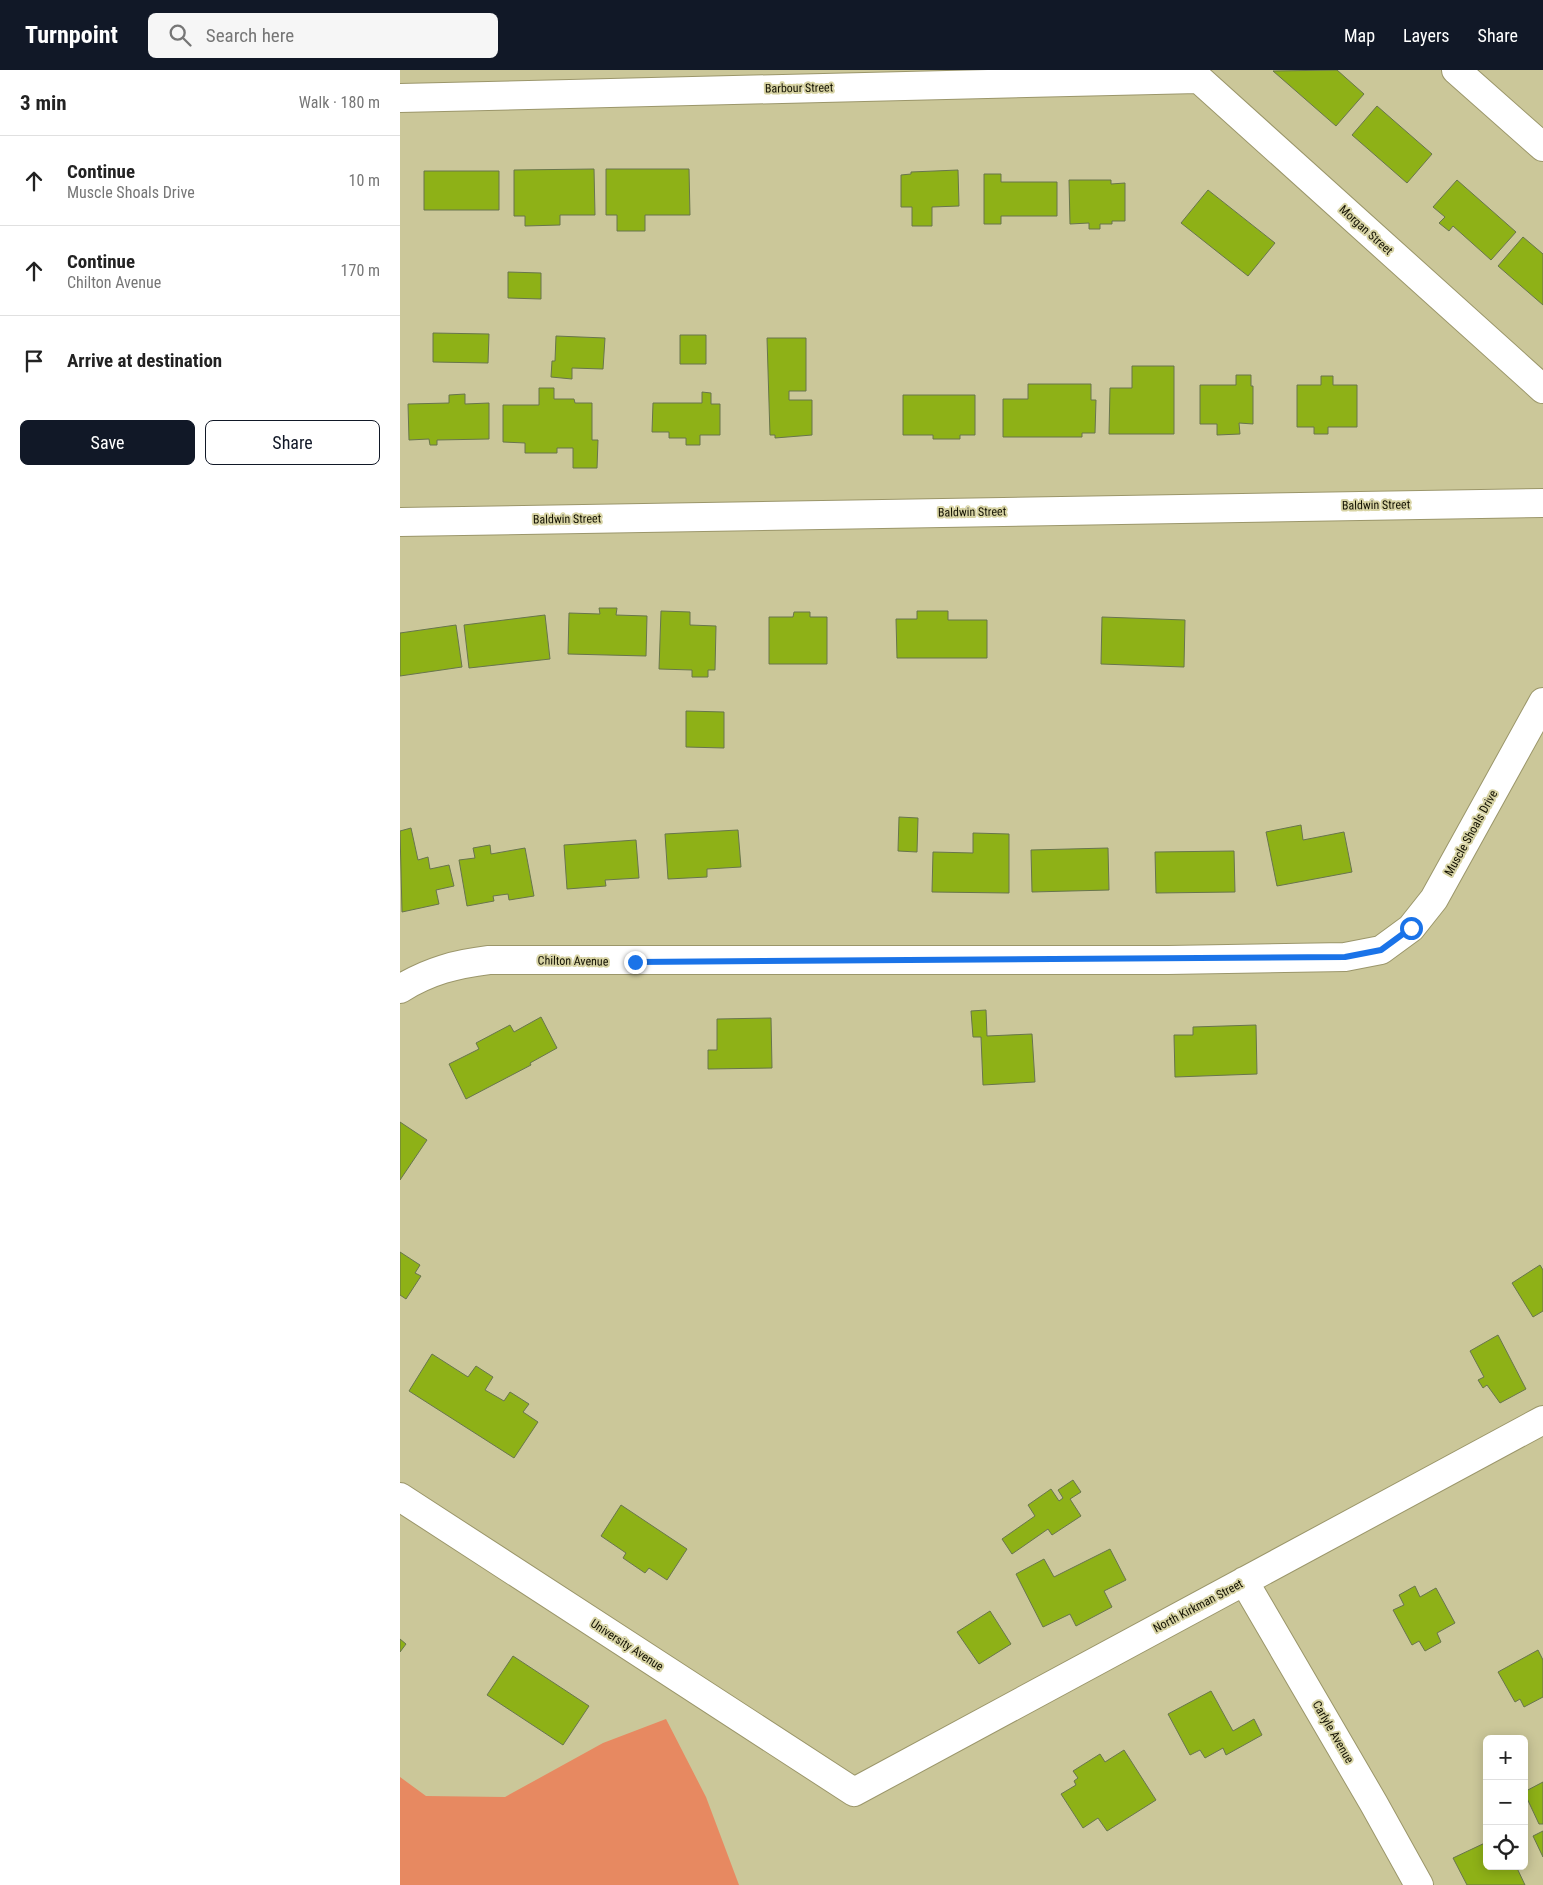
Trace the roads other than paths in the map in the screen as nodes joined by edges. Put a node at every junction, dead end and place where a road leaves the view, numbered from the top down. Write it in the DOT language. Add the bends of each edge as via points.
graph roads {
  1 [pos="1456,70"];
  2 [pos="1193,74"];
  3 [pos="400,98"];
  4 [pos="1543,147"];
  5 [pos="1543,390"];
  6 [pos="1543,502"];
  7 [pos="400,522"];
  8 [pos="1543,702"];
  9 [pos="1381,950"];
  10 [pos="400,989"];
  11 [pos="1543,1420"];
  12 [pos="400,1497"];
  13 [pos="1244,1581"];
  14 [pos="854,1792"];
  15 [pos="1418,1885"];
  1 -- 4 [label="street"];
  2 -- 3 [label="street, Barbour Street"];
  2 -- 5 [label="street, Morgan Street"];
  6 -- 7 [label="street, Baldwin Street"];
  8 -- 9 [label="street, Muscle Shoals Drive" via="1434,899 1411,928"];
  9 -- 10 [label="street, Chilton Avenue" via="1345,957 1168,960 489,960 454,964 421,976"];
  11 -- 13 [label="street, North Kirkman Street"];
  12 -- 14 [label="street, University Avenue"];
  13 -- 14 [label="street, North Kirkman Street"];
  13 -- 15 [label="street, Carlyle Avenue"];
}
